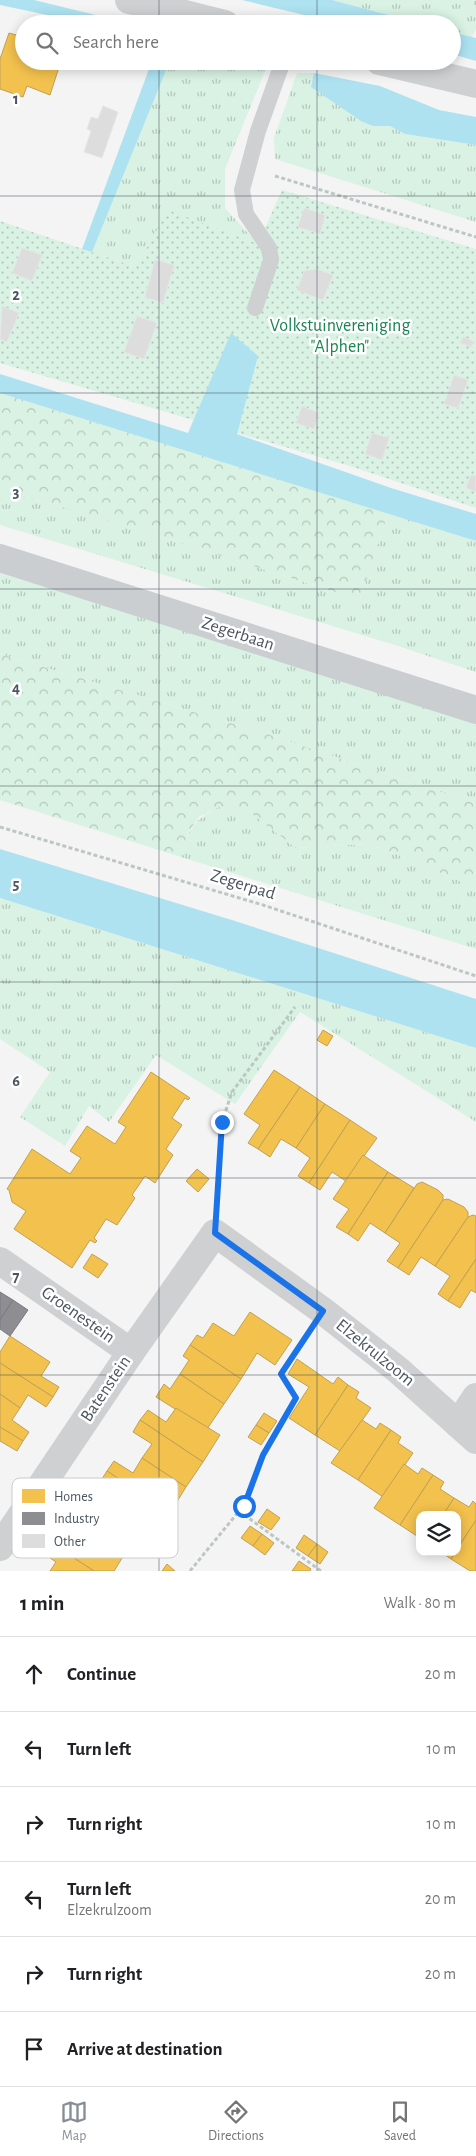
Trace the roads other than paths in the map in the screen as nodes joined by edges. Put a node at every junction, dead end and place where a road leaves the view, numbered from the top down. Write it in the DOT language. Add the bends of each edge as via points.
graph roads {
  1 [pos="129,0"];
  2 [pos="189,15"];
  3 [pos="280,70"];
  4 [pos="418,70"];
  5 [pos="476,84"];
  6 [pos="256,308"];
  7 [pos="0,558"];
  8 [pos="476,710"];
  9 [pos="215,1233"];
  10 [pos="0,1261"];
  11 [pos="131,1352"];
  12 [pos="476,1397"];
  13 [pos="467,1432"];
  14 [pos="46,1478"];
  15 [pos="12,1529"];
  16 [pos="0,1547"];
  1 -- 2 [label="street"];
  3 -- 6 [label="lane" via="242,190 246,214 269,248 271,260"];
  4 -- 5 [label="street"];
  7 -- 8 [label="main road, Zegerbaan"];
  9 -- 11 [label="street, Batenstein"];
  9 -- 13 [label="street, Elzekrulzoom" via="398,1370"];
  10 -- 11 [label="street, Groenestein"];
  11 -- 14 [label="street, Batenstein"];
  12 -- 13 [label="street, Elzekrulzoom"];
  15 -- 16 [label="street, Batenstein"];
}
